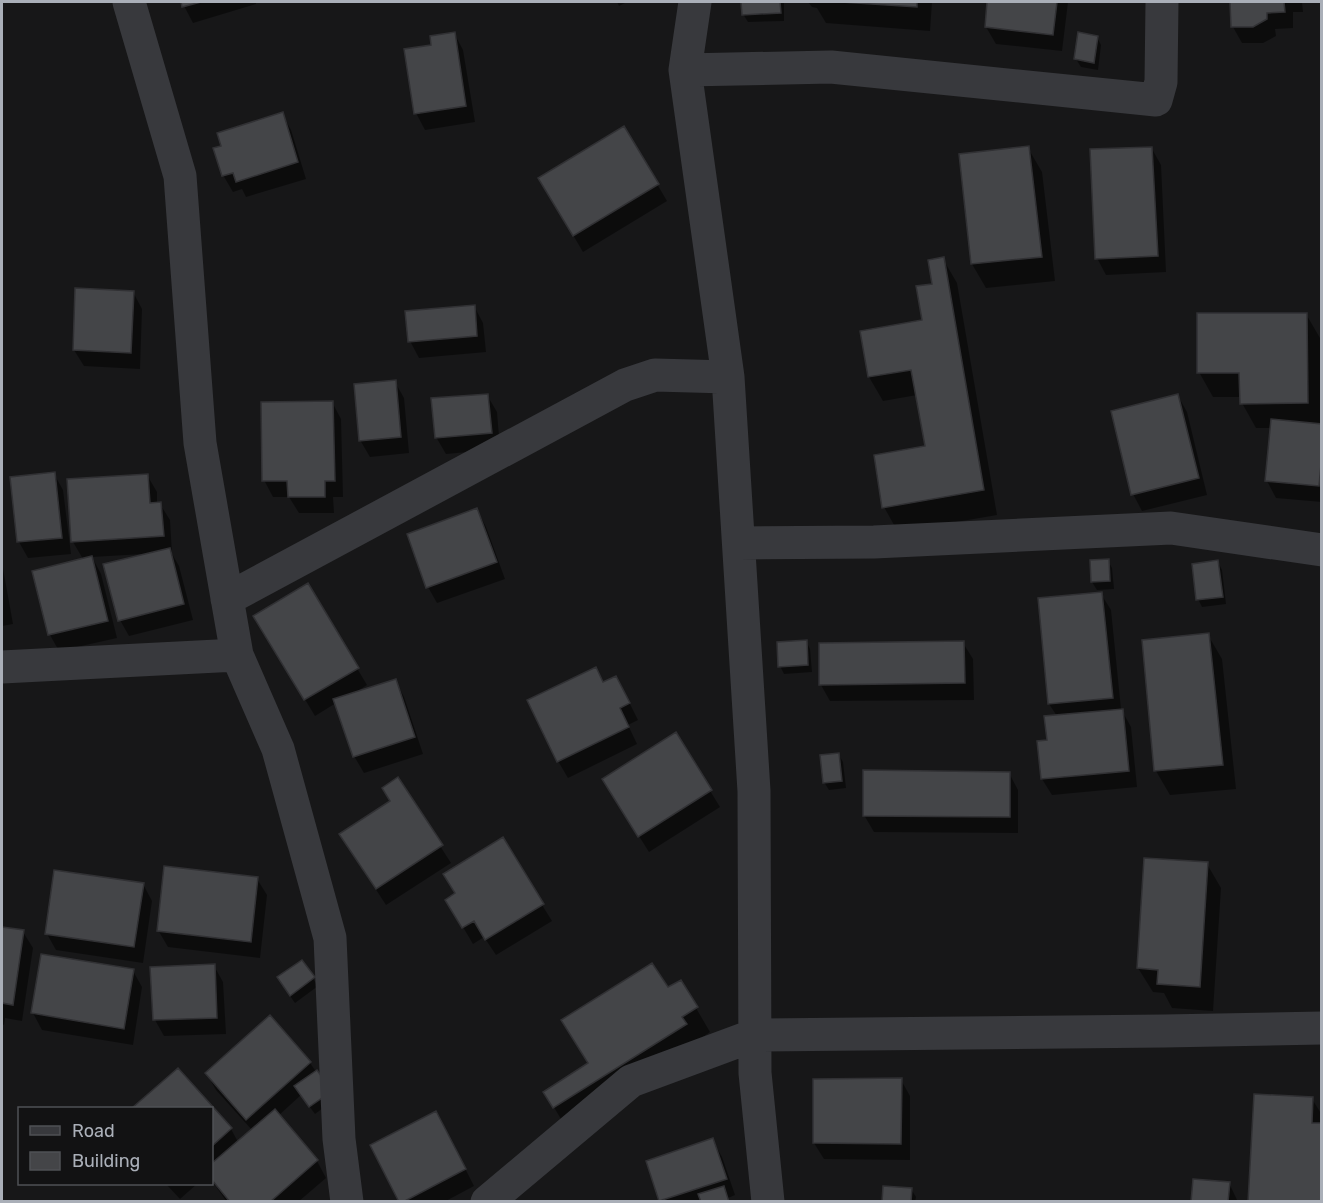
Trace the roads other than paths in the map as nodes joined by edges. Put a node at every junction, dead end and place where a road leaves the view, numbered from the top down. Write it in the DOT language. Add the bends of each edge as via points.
graph roads {
  1 [pos="129,2"];
  2 [pos="695,2"];
  3 [pos="1162,2"];
  4 [pos="685,70"];
  5 [pos="728,377"];
  6 [pos="740,543"];
  7 [pos="1322,550"];
  8 [pos="227,599"];
  9 [pos="237,655"];
  10 [pos="2,667"];
  11 [pos="1322,1028"];
  12 [pos="755,1035"];
  13 [pos="347,1202"];
  14 [pos="487,1202"];
  15 [pos="768,1202"];
  1 -- 8 [label="street" via="180,176 200,443"];
  2 -- 4 [label="street"];
  3 -- 4 [label="street" via="1161,82 1155,100 831,67"];
  4 -- 5 [label="street"];
  5 -- 6 [label="street"];
  5 -- 8 [label="street" via="656,375 625,386"];
  6 -- 7 [label="street" via="874,542 1171,528"];
  6 -- 12 [label="street" via="754,791"];
  8 -- 9 [label="street"];
  9 -- 10 [label="street"];
  9 -- 13 [label="street" via="278,749 330,938 339,1139"];
  11 -- 12 [label="street"];
  12 -- 14 [label="street" via="631,1081"];
  12 -- 15 [label="street"];
}
